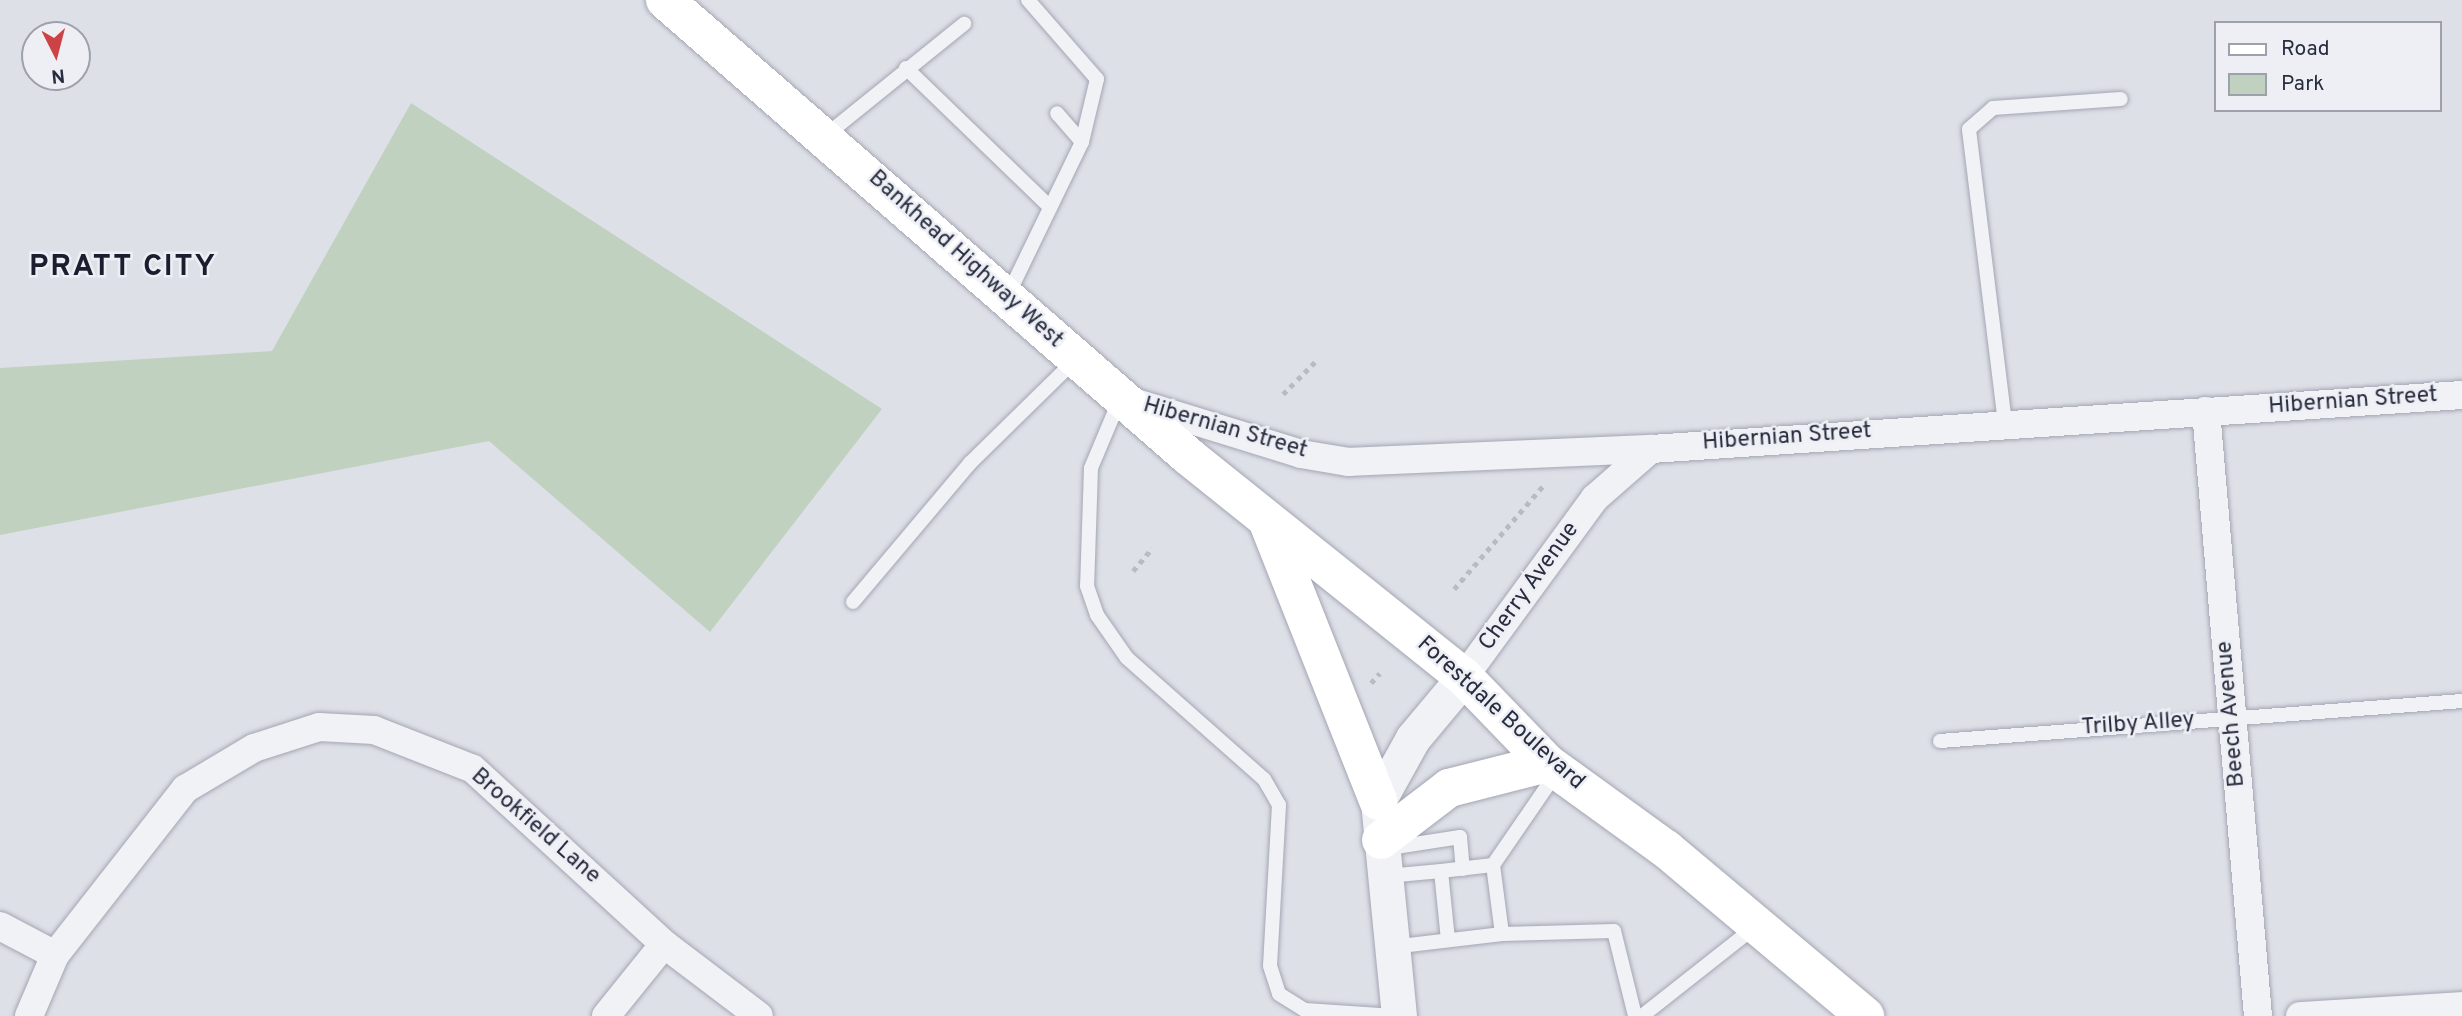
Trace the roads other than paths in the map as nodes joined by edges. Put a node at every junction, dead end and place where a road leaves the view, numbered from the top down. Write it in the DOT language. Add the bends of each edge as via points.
graph roads {
  1 [pos="666,0"];
  2 [pos="1028,0"];
  3 [pos="964,23"];
  4 [pos="906,68"];
  5 [pos="2121,99"];
  6 [pos="1057,113"];
  7 [pos="825,136"];
  8 [pos="1082,142"];
  9 [pos="1050,207"];
  10 [pos="1007,297"];
  11 [pos="1076,359"];
  12 [pos="2462,395"];
  13 [pos="1121,398"];
  14 [pos="2206,411"];
  15 [pos="2005,423"];
  16 [pos="1651,449"];
  17 [pos="1266,518"];
  18 [pos="853,602"];
  19 [pos="1464,677"];
  20 [pos="2462,701"];
  21 [pos="2232,718"];
  22 [pos="1940,741"];
  23 [pos="1553,767"];
  24 [pos="1378,801"];
  25 [pos="1383,855"];
  26 [pos="1493,865"];
  27 [pos="1463,869"];
  28 [pos="1441,871"];
  29 [pos="1757,925"];
  30 [pos="0,926"];
  31 [pos="1502,934"];
  32 [pos="1448,940"];
  33 [pos="664,944"];
  34 [pos="1392,947"];
  35 [pos="55,955"];
  36 [pos="2462,1006"];
  37 [pos="29,1016"];
  38 [pos="606,1016"];
  39 [pos="760,1016"];
  40 [pos="1397,1016"];
  41 [pos="1635,1016"];
  42 [pos="1642,1016"];
  43 [pos="1865,1016"];
  44 [pos="2258,1016"];
  45 [pos="2300,1016"];
  1 -- 7 [label="main road, Bankhead Highway West"];
  2 -- 8 [label="lane" via="1097,79"];
  3 -- 4 [label="lane"];
  4 -- 7 [label="lane"];
  4 -- 9 [label="lane"];
  5 -- 15 [label="lane" via="1993,108 1969,130"];
  6 -- 8 [label="lane"];
  7 -- 10 [label="main road, Bankhead Highway West"];
  8 -- 9 [label="lane"];
  9 -- 10 [label="lane"];
  10 -- 11 [label="main road, Bankhead Highway West"];
  11 -- 13 [label="main road, Bankhead Highway West"];
  11 -- 18 [label="lane" via="970,463"];
  12 -- 14 [label="street, Hibernian Street"];
  13 -- 16 [label="street, Hibernian Street" via="1349,462"];
  13 -- 17 [label="main road, Bankhead Highway West"];
  13 -- 40 [label="lane" via="1091,468 1087,586 1097,615 1127,658 1264,779 1279,805 1270,966 1279,994 1305,1010"];
  14 -- 15 [label="street, Hibernian Street"];
  14 -- 21 [label="street, Beech Avenue"];
  15 -- 16 [label="street, Hibernian Street"];
  16 -- 19 [label="street, Cherry Avenue" via="1595,498"];
  17 -- 19 [label="main road, Forestdale Boulevard"];
  17 -- 24 [label="main road"];
  19 -- 23 [label="main road, Forestdale Boulevard"];
  19 -- 24 [label="street, Cherry Avenue" via="1413,738"];
  20 -- 21 [label="lane, Trilby Alley"];
  21 -- 22 [label="lane, Trilby Alley"];
  21 -- 44 [label="street, Beech Avenue"];
  23 -- 25 [label="main road" via="1448,788"];
  23 -- 26 [label="lane"];
  23 -- 29 [label="main road, Forestdale Boulevard"];
  24 -- 25 [label="street"];
  25 -- 27 [label="lane" via="1460,837"];
  25 -- 28 [label="lane"];
  25 -- 34 [label="street"];
  26 -- 27 [label="lane"];
  26 -- 31 [label="lane"];
  27 -- 28 [label="lane"];
  28 -- 32 [label="lane"];
  29 -- 42 [label="lane"];
  29 -- 43 [label="main road, Forestdale Boulevard"];
  30 -- 35 [label="street"];
  31 -- 32 [label="lane"];
  31 -- 41 [label="lane" via="1614,931"];
  32 -- 34 [label="lane"];
  33 -- 35 [label="street, Brookfield Lane" via="473,769 374,730 319,727 254,748 185,789"];
  33 -- 38 [label="street"];
  33 -- 39 [label="street, Brookfield Lane"];
  34 -- 40 [label="street"];
  35 -- 37 [label="street, Brookfield Lane"];
  36 -- 45 [label="street"];
}
